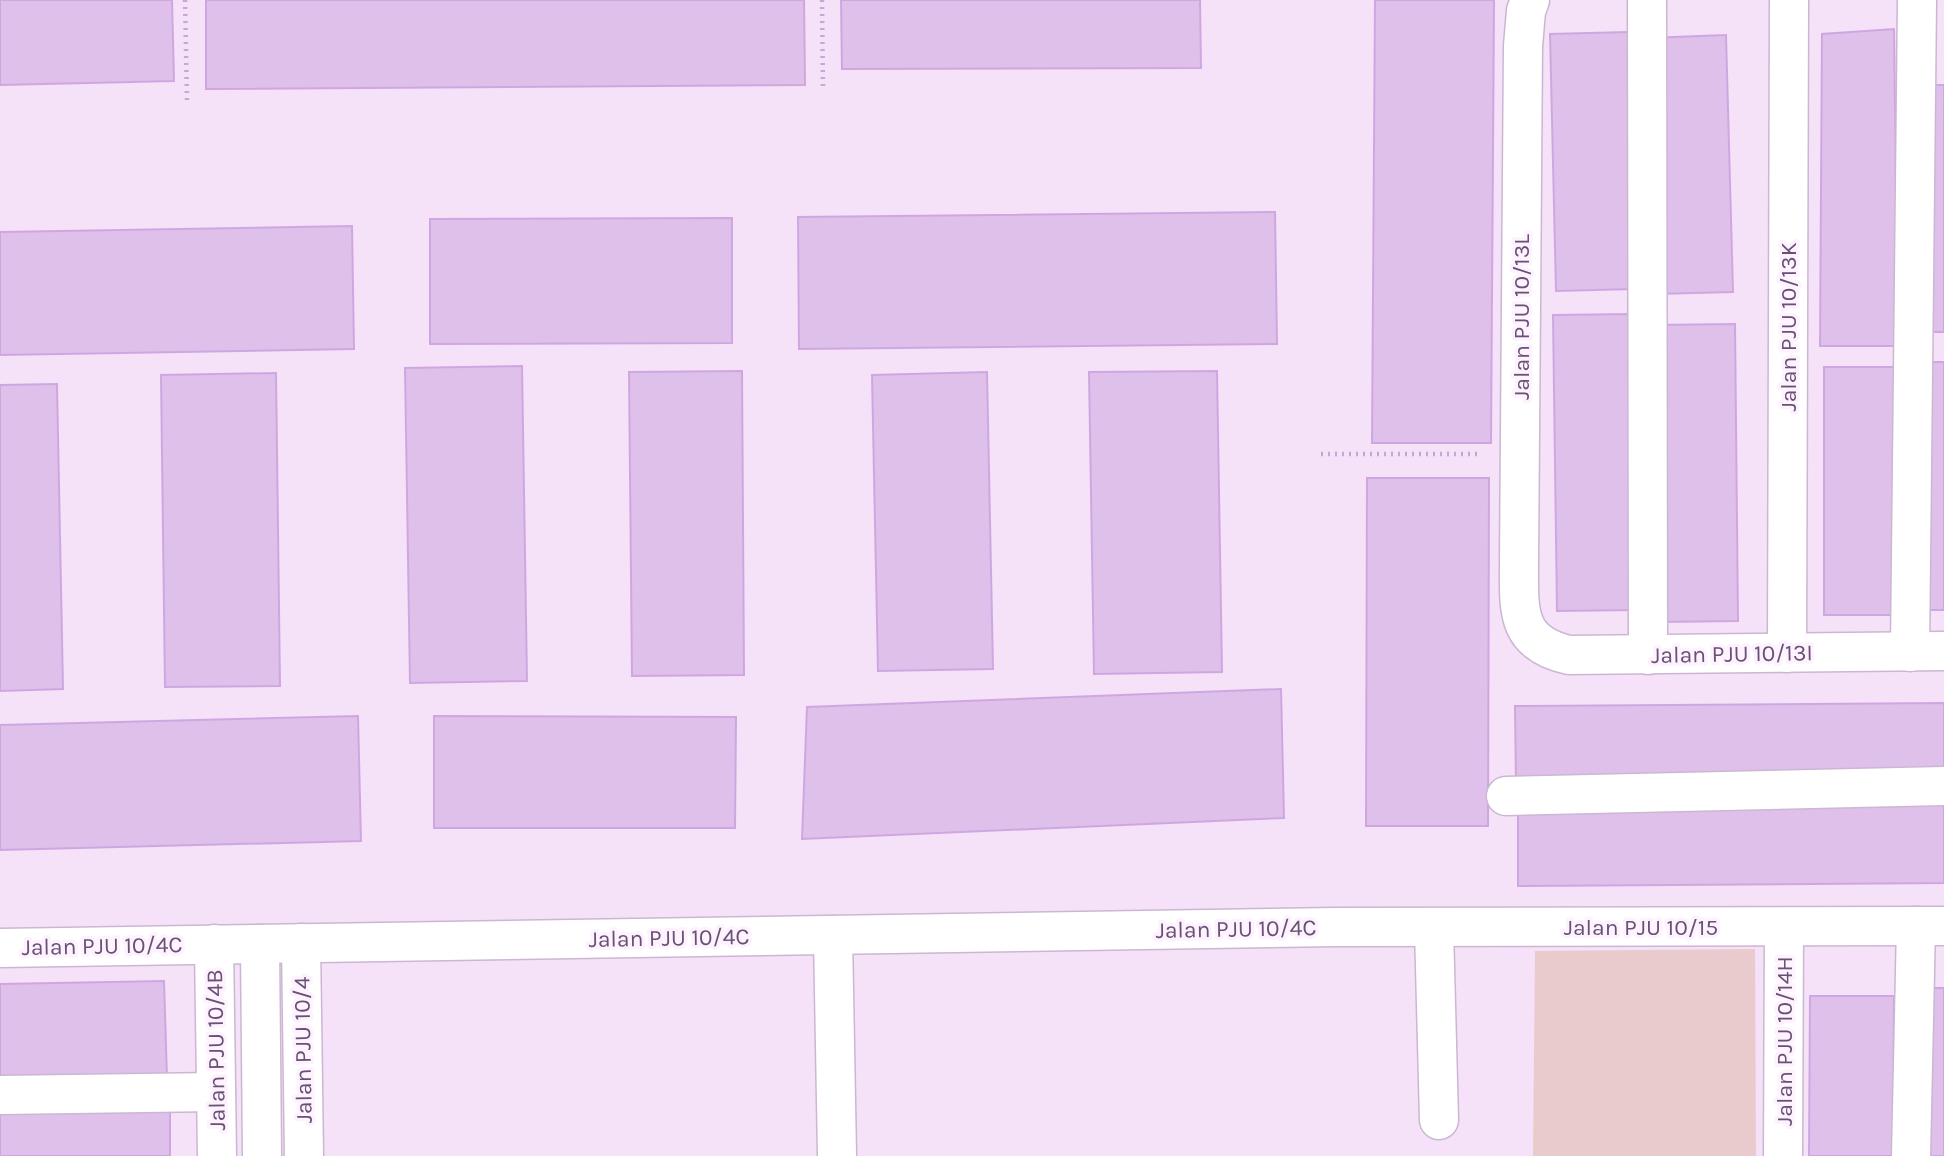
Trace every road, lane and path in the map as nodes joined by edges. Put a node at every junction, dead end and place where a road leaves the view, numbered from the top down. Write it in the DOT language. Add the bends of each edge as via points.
graph roads {
  1 [pos="185,0"];
  2 [pos="822,0"];
  3 [pos="1530,0"];
  4 [pos="1647,0"];
  5 [pos="1789,0"];
  6 [pos="1917,0"];
  7 [pos="823,91"];
  8 [pos="187,101"];
  9 [pos="1321,454"];
  10 [pos="1477,454"];
  11 [pos="1528,633"];
  12 [pos="1927,652"];
  13 [pos="1787,653"];
  14 [pos="1648,655"];
  15 [pos="1944,786"];
  16 [pos="1506,796"];
  17 [pos="1930,926"];
  18 [pos="1338,927"];
  19 [pos="1784,927"];
  20 [pos="1434,928"];
  21 [pos="833,935"];
  22 [pos="302,943"];
  23 [pos="214,944"];
  24 [pos="260,944"];
  25 [pos="0,948"];
  26 [pos="216,1092"];
  27 [pos="0,1096"];
  28 [pos="1439,1119"];
  29 [pos="217,1156"];
  30 [pos="262,1156"];
  31 [pos="304,1156"];
  32 [pos="837,1156"];
  33 [pos="1783,1156"];
  34 [pos="1911,1156"];
  1 -- 8 [label="path"];
  2 -- 7 [label="path"];
  3 -- 11 [label="street, Jalan PJU 10/13L" via="1523,46 1519,564 1519,606"];
  4 -- 14 [label="street"];
  5 -- 13 [label="street, Jalan PJU 10/13K"];
  6 -- 12 [label="street"];
  9 -- 10 [label="path"];
  11 -- 14 [label="street, Jalan PJU 10/13I" via="1544,649 1569,655"];
  12 -- 13 [label="street, Jalan PJU 10/13I"];
  13 -- 14 [label="street, Jalan PJU 10/13I"];
  15 -- 16 [label="street"];
  17 -- 19 [label="street, Jalan PJU 10/15"];
  17 -- 34 [label="street"];
  18 -- 20 [label="street, Jalan PJU 10/15"];
  18 -- 21 [label="street, Jalan PJU 10/4C"];
  19 -- 20 [label="street, Jalan PJU 10/15"];
  19 -- 33 [label="street, Jalan PJU 10/14H"];
  20 -- 28 [label="street"];
  21 -- 22 [label="street, Jalan PJU 10/4C"];
  21 -- 32 [label="street"];
  22 -- 24 [label="street, Jalan PJU 10/4C"];
  22 -- 31 [label="street, Jalan PJU 10/4"];
  23 -- 24 [label="street, Jalan PJU 10/4C"];
  23 -- 25 [label="street, Jalan PJU 10/4C"];
  23 -- 26 [label="street, Jalan PJU 10/4B"];
  24 -- 30 [label="street, Jalan PJU 10/4"];
  26 -- 27 [label="street"];
  26 -- 29 [label="street, Jalan PJU 10/4B"];
}
